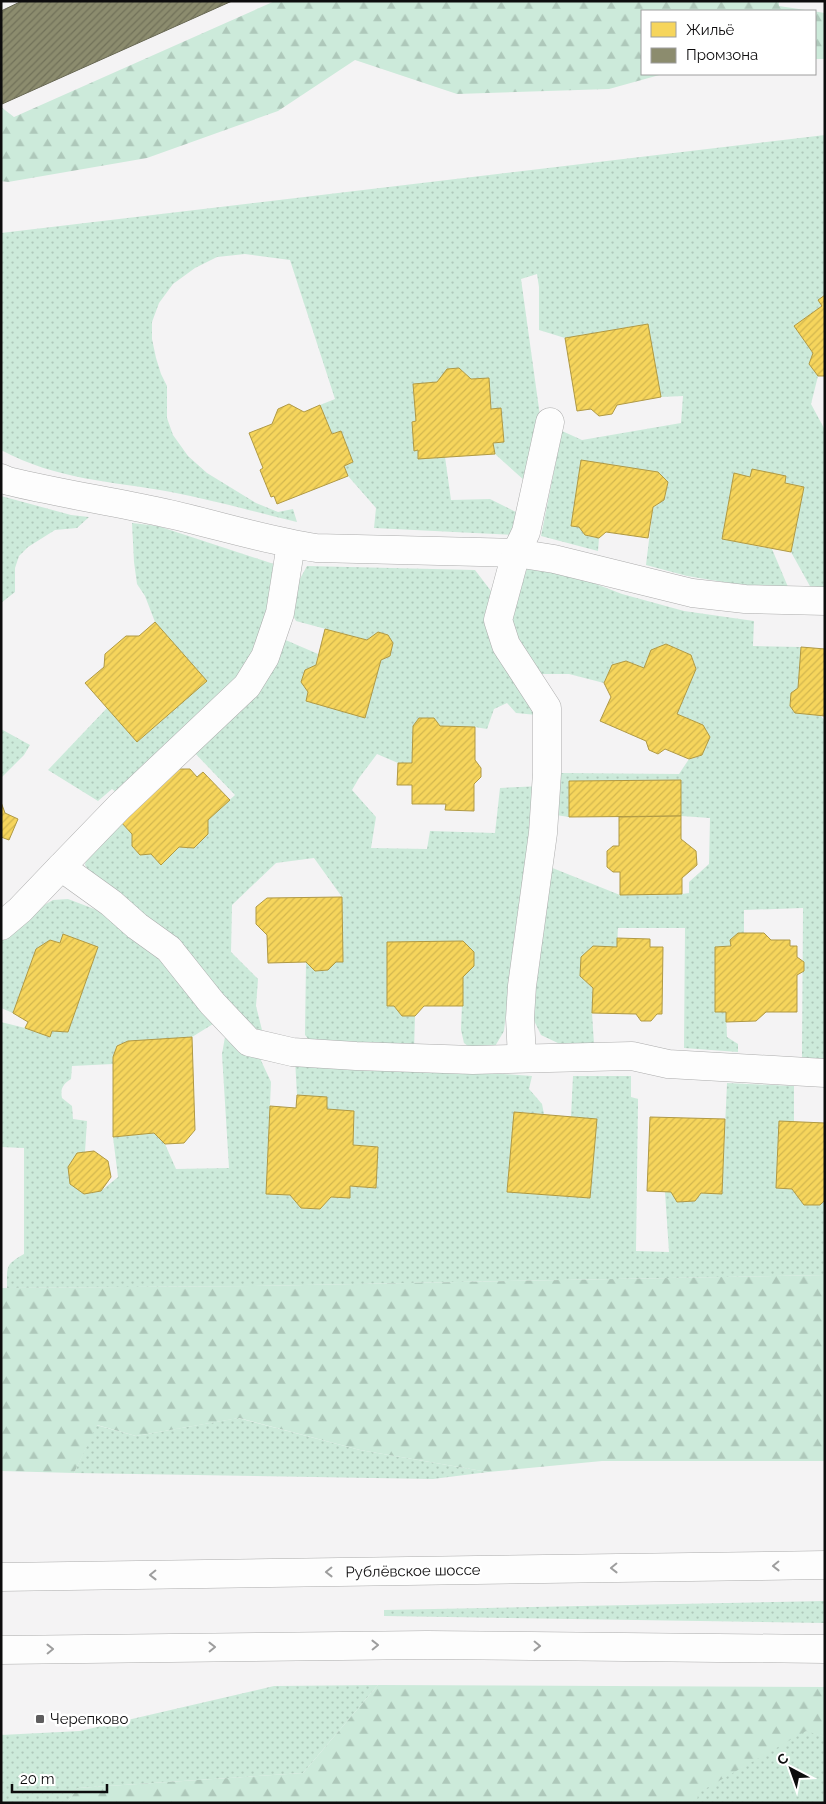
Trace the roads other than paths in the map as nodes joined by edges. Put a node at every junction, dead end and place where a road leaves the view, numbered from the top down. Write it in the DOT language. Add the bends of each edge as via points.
graph roads {
  1 [pos="550,422"];
  2 [pos="1,478"];
  3 [pos="291,544"];
  4 [pos="516,552"];
  5 [pos="825,601"];
  6 [pos="61,867"];
  7 [pos="1,926"];
  8 [pos="522,1058"];
  9 [pos="825,1073"];
  10 [pos="825,1565"];
  11 [pos="1,1577"];
  12 [pos="825,1649"];
  13 [pos="1,1650"];
  1 -- 4 [label="main road" via="526,532"];
  2 -- 3 [label="main road"];
  3 -- 4 [label="main road" via="316,548"];
  3 -- 6 [label="main road" via="280,613 265,657 247,686 119,807"];
  4 -- 5 [label="main road" via="692,593 745,599"];
  4 -- 8 [label="main road" via="498,620 506,645 547,708 543,832 522,986"];
  6 -- 7 [label="main road"];
  6 -- 8 [label="main road" via="168,949 212,1004 249,1042 292,1052 347,1056 473,1060"];
  8 -- 9 [label="main road" via="632,1056 668,1064"];
  10 -- 11 [label="main road, Рублёвское шоссе, one-way"];
  13 -- 12 [label="main road, one-way" via="427,1644"];
}
